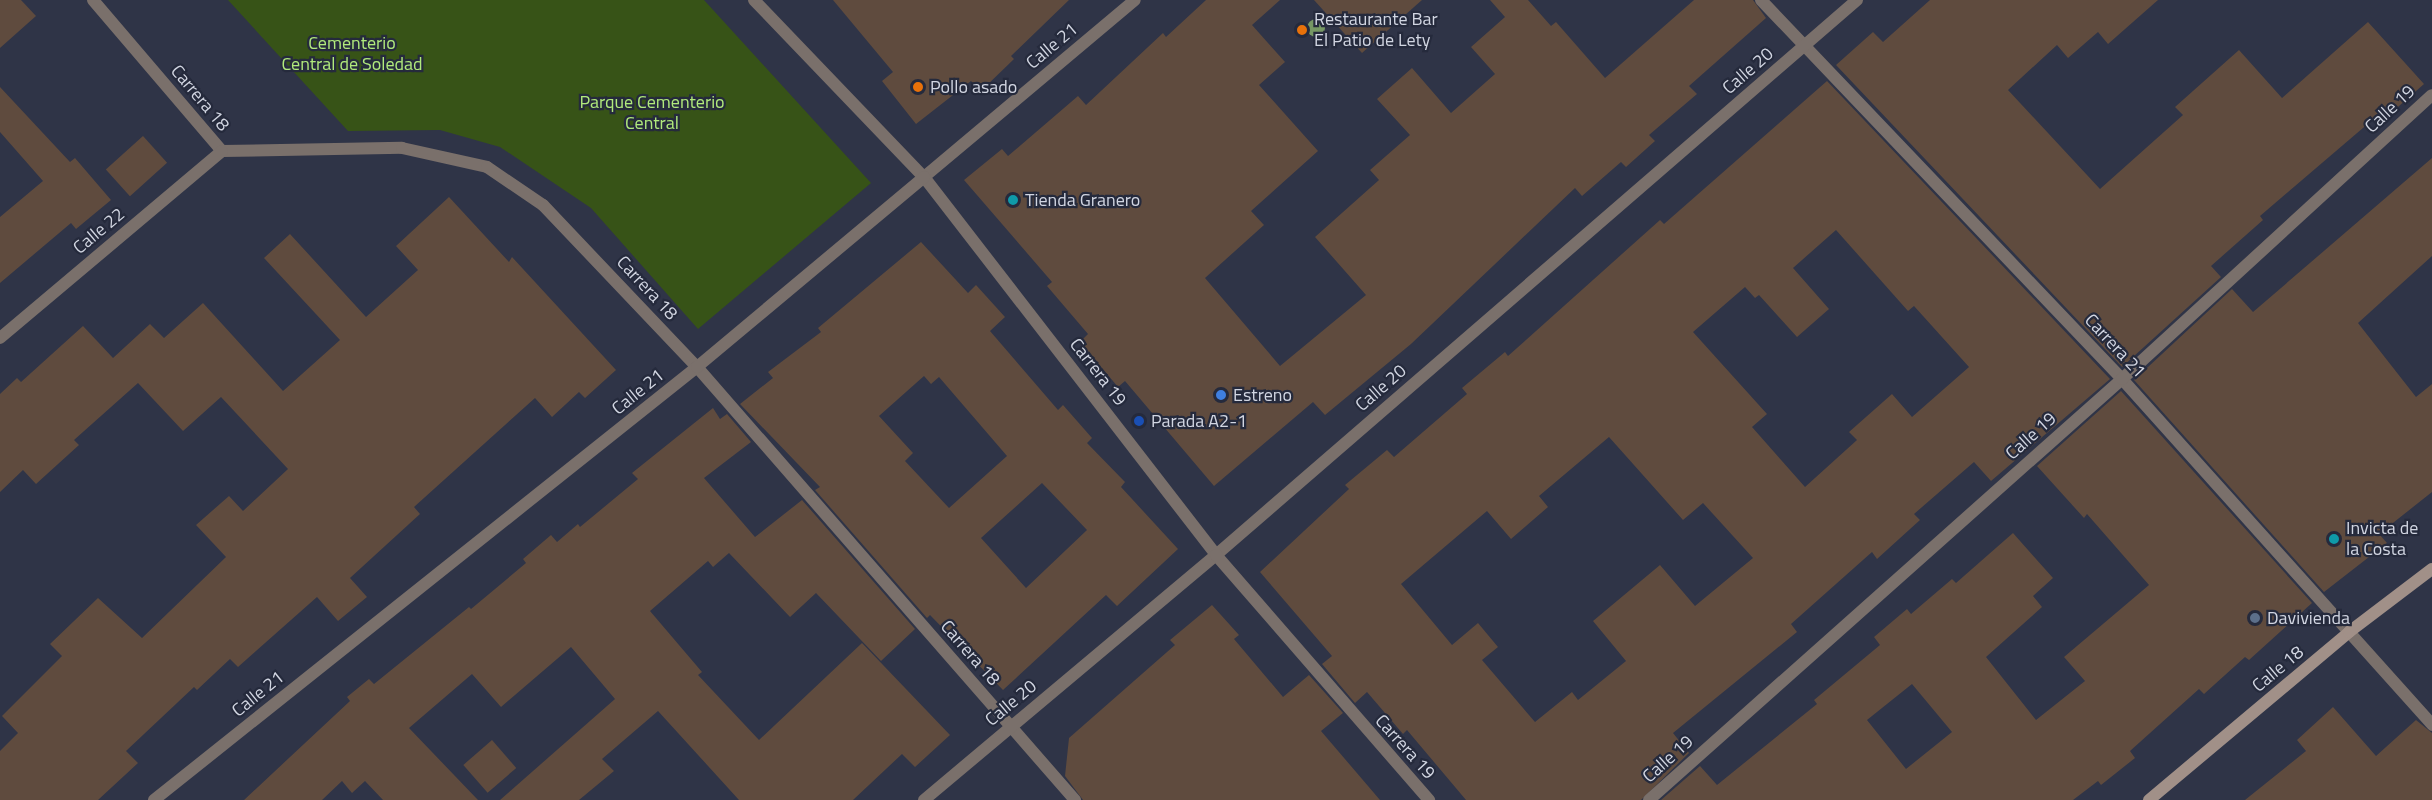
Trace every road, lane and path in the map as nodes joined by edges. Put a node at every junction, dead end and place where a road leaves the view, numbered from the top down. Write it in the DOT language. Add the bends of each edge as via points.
graph roads {
  1 [pos="93,0"];
  2 [pos="754,0"];
  3 [pos="1135,0"];
  4 [pos="1761,0"];
  5 [pos="1857,0"];
  6 [pos="1805,45"];
  7 [pos="2432,95"];
  8 [pos="222,152"];
  9 [pos="924,177"];
  10 [pos="0,338"];
  11 [pos="697,367"];
  12 [pos="2122,379"];
  13 [pos="1216,555"];
  14 [pos="2432,569"];
  15 [pos="2349,632"];
  16 [pos="2432,725"];
  17 [pos="1011,727"];
  18 [pos="154,800"];
  19 [pos="924,800"];
  20 [pos="1075,800"];
  21 [pos="1429,800"];
  22 [pos="1649,800"];
  23 [pos="2149,800"];
  1 -- 8 [label="street, Carrera 18"];
  2 -- 9 [label="street, Carrera 19"];
  3 -- 9 [label="street, Calle 21"];
  4 -- 6 [label="street, Carrera 21"];
  5 -- 6 [label="street, Calle 20"];
  6 -- 12 [label="street, Carrera 21"];
  6 -- 13 [label="street, Calle 20"];
  7 -- 12 [label="street, Calle 19"];
  8 -- 10 [label="street, Calle 22"];
  8 -- 11 [label="street, Carrera 18" via="402,148 487,167 543,205"];
  9 -- 11 [label="street, Calle 21"];
  9 -- 13 [label="street, Carrera 19"];
  11 -- 17 [label="street, Carrera 18"];
  11 -- 18 [label="street, Calle 21"];
  12 -- 15 [label="street, Carrera 21"];
  12 -- 22 [label="street, Calle 19"];
  13 -- 17 [label="street, Calle 20"];
  13 -- 21 [label="street, Carrera 19"];
  14 -- 15 [label="main road, Calle 18"];
  15 -- 16 [label="street, Carrera 21"];
  15 -- 23 [label="main road, Calle 18"];
  17 -- 19 [label="street, Calle 20"];
  17 -- 20 [label="street, Carrera 18"];
}
